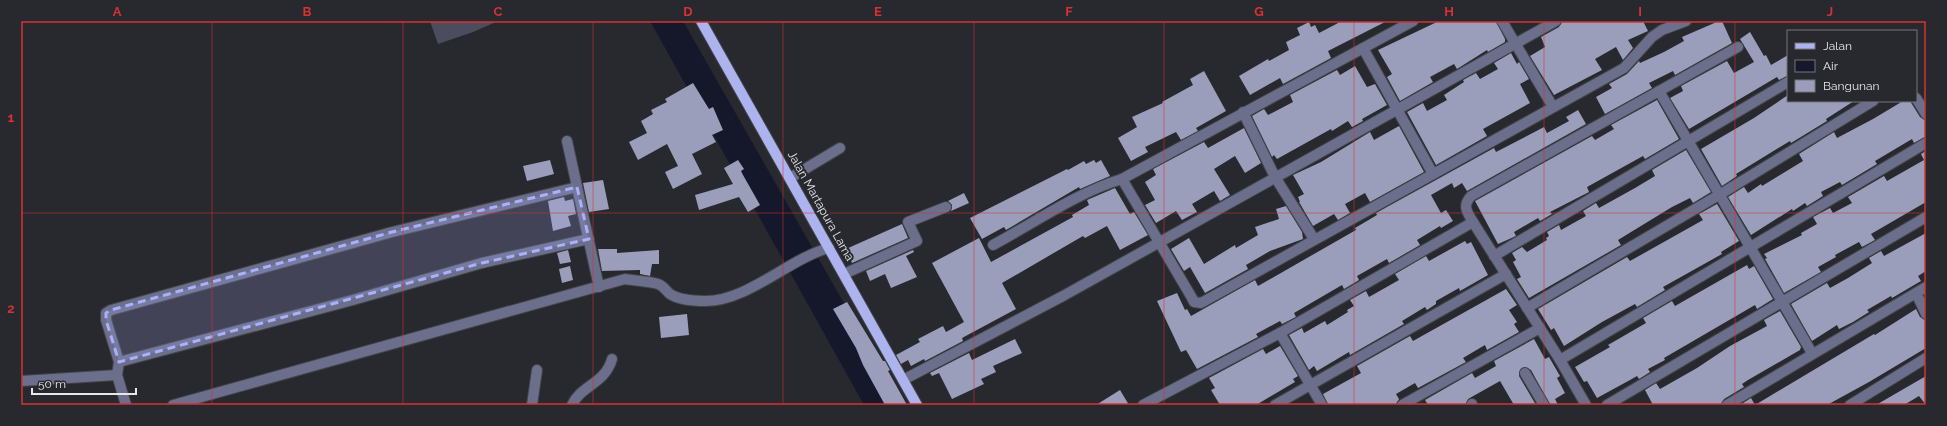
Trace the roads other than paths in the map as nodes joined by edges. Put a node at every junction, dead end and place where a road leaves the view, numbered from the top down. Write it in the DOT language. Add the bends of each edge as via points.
graph roads {
  1 [pos="701,21"];
  2 [pos="1413,21"];
  3 [pos="1502,21"];
  4 [pos="1556,21"];
  5 [pos="1686,21"];
  6 [pos="1514,45"];
  7 [pos="1738,47"];
  8 [pos="1363,48"];
  9 [pos="1787,83"];
  10 [pos="1659,91"];
  11 [pos="1917,100"];
  12 [pos="1872,102"];
  13 [pos="1553,107"];
  14 [pos="1397,111"];
  15 [pos="1243,112"];
  16 [pos="1926,114"];
  17 [pos="567,140"];
  18 [pos="1689,142"];
  19 [pos="1926,143"];
  20 [pos="840,148"];
  21 [pos="1433,174"];
  22 [pos="1275,177"];
  23 [pos="790,178"];
  24 [pos="1122,179"];
  25 [pos="577,187"];
  26 [pos="1719,195"];
  27 [pos="946,207"];
  28 [pos="1926,217"];
  29 [pos="1473,222"];
  30 [pos="589,239"];
  31 [pos="1314,239"];
  32 [pos="1159,241"];
  33 [pos="993,245"];
  34 [pos="1750,247"];
  35 [pos="824,249"];
  36 [pos="1494,256"];
  37 [pos="844,274"];
  38 [pos="1506,274"];
  39 [pos="599,287"];
  40 [pos="1926,287"];
  41 [pos="1916,293"];
  42 [pos="1782,301"];
  43 [pos="1527,308"];
  44 [pos="1926,314"];
  45 [pos="1540,328"];
  46 [pos="1280,333"];
  47 [pos="1812,353"];
  48 [pos="1926,358"];
  49 [pos="612,359"];
  50 [pos="1560,360"];
  51 [pos="119,362"];
  52 [pos="537,370"];
  53 [pos="1525,372"];
  54 [pos="117,375"];
  55 [pos="903,380"];
  56 [pos="21,381"];
  57 [pos="1311,385"];
  58 [pos="126,405"];
  59 [pos="173,405"];
  60 [pos="532,405"];
  61 [pos="572,405"];
  62 [pos="917,405"];
  63 [pos="1143,405"];
  64 [pos="1275,405"];
  65 [pos="1322,405"];
  66 [pos="1402,405"];
  67 [pos="1544,405"];
  68 [pos="1586,405"];
  69 [pos="1606,405"];
  70 [pos="1727,405"];
  71 [pos="1850,405"];
  1 -- 23 [label="main road, Jalan Martapura Lama"];
  2 -- 8 [label="street"];
  3 -- 6 [label="street"];
  4 -- 6 [label="street"];
  5 -- 13 [label="street" via="1662,30 1652,37 1624,68"];
  6 -- 13 [label="street"];
  6 -- 14 [label="street"];
  7 -- 10 [label="street"];
  8 -- 14 [label="street"];
  8 -- 15 [label="street"];
  9 -- 18 [label="street"];
  10 -- 18 [label="street"];
  10 -- 29 [label="street" via="1471,196 1466,202 1466,209"];
  11 -- 16 [label="street"];
  12 -- 26 [label="street"];
  13 -- 21 [label="street"];
  14 -- 21 [label="street"];
  14 -- 22 [label="street"];
  15 -- 22 [label="street"];
  15 -- 24 [label="street"];
  17 -- 25 [label="street"];
  18 -- 26 [label="street"];
  18 -- 36 [label="street"];
  19 -- 34 [label="street"];
  20 -- 23 [label="street"];
  21 -- 31 [label="street"];
  22 -- 31 [label="street"];
  22 -- 32 [label="street"];
  23 -- 35 [label="main road, Jalan Martapura Lama"];
  24 -- 32 [label="street"];
  24 -- 33 [label="street" via="1074,200"];
  25 -- 30 [label="street"];
  25 -- 51 [label="street" via="392,232 110,310 106,313 106,320"];
  26 -- 34 [label="street"];
  26 -- 43 [label="street"];
  27 -- 37 [label="street" via="908,222 917,241"];
  28 -- 42 [label="street"];
  29 -- 36 [label="street"];
  29 -- 46 [label="street"];
  30 -- 39 [label="street"];
  30 -- 51 [label="street" via="482,263"];
  31 -- 32 [label="street" via="1198,304"];
  32 -- 55 [label="street" via="1063,296"];
  34 -- 42 [label="street"];
  34 -- 50 [label="street"];
  35 -- 37 [label="main road, Jalan Martapura Lama"];
  35 -- 39 [label="street" via="725,299 684,299 670,294 658,284 625,280"];
  36 -- 38 [label="street"];
  37 -- 55 [label="main road, Jalan Martapura Lama"];
  38 -- 43 [label="street"];
  38 -- 57 [label="street"];
  39 -- 59 [label="street"];
  40 -- 41 [label="street"];
  41 -- 44 [label="street"];
  41 -- 47 [label="street"];
  42 -- 47 [label="street"];
  42 -- 69 [label="street"];
  43 -- 45 [label="street"];
  45 -- 50 [label="street"];
  45 -- 66 [label="street"];
  46 -- 57 [label="street"];
  46 -- 63 [label="street"];
  47 -- 70 [label="street"];
  48 -- 71 [label="street"];
  49 -- 61 [label="street" via="606,373 579,394"];
  50 -- 68 [label="street"];
  51 -- 54 [label="street"];
  52 -- 60 [label="street"];
  53 -- 67 [label="street"];
  54 -- 56 [label="street"];
  54 -- 58 [label="street"];
  55 -- 62 [label="main road, Jalan Martapura Lama"];
  57 -- 64 [label="street"];
  57 -- 65 [label="street"];
}
